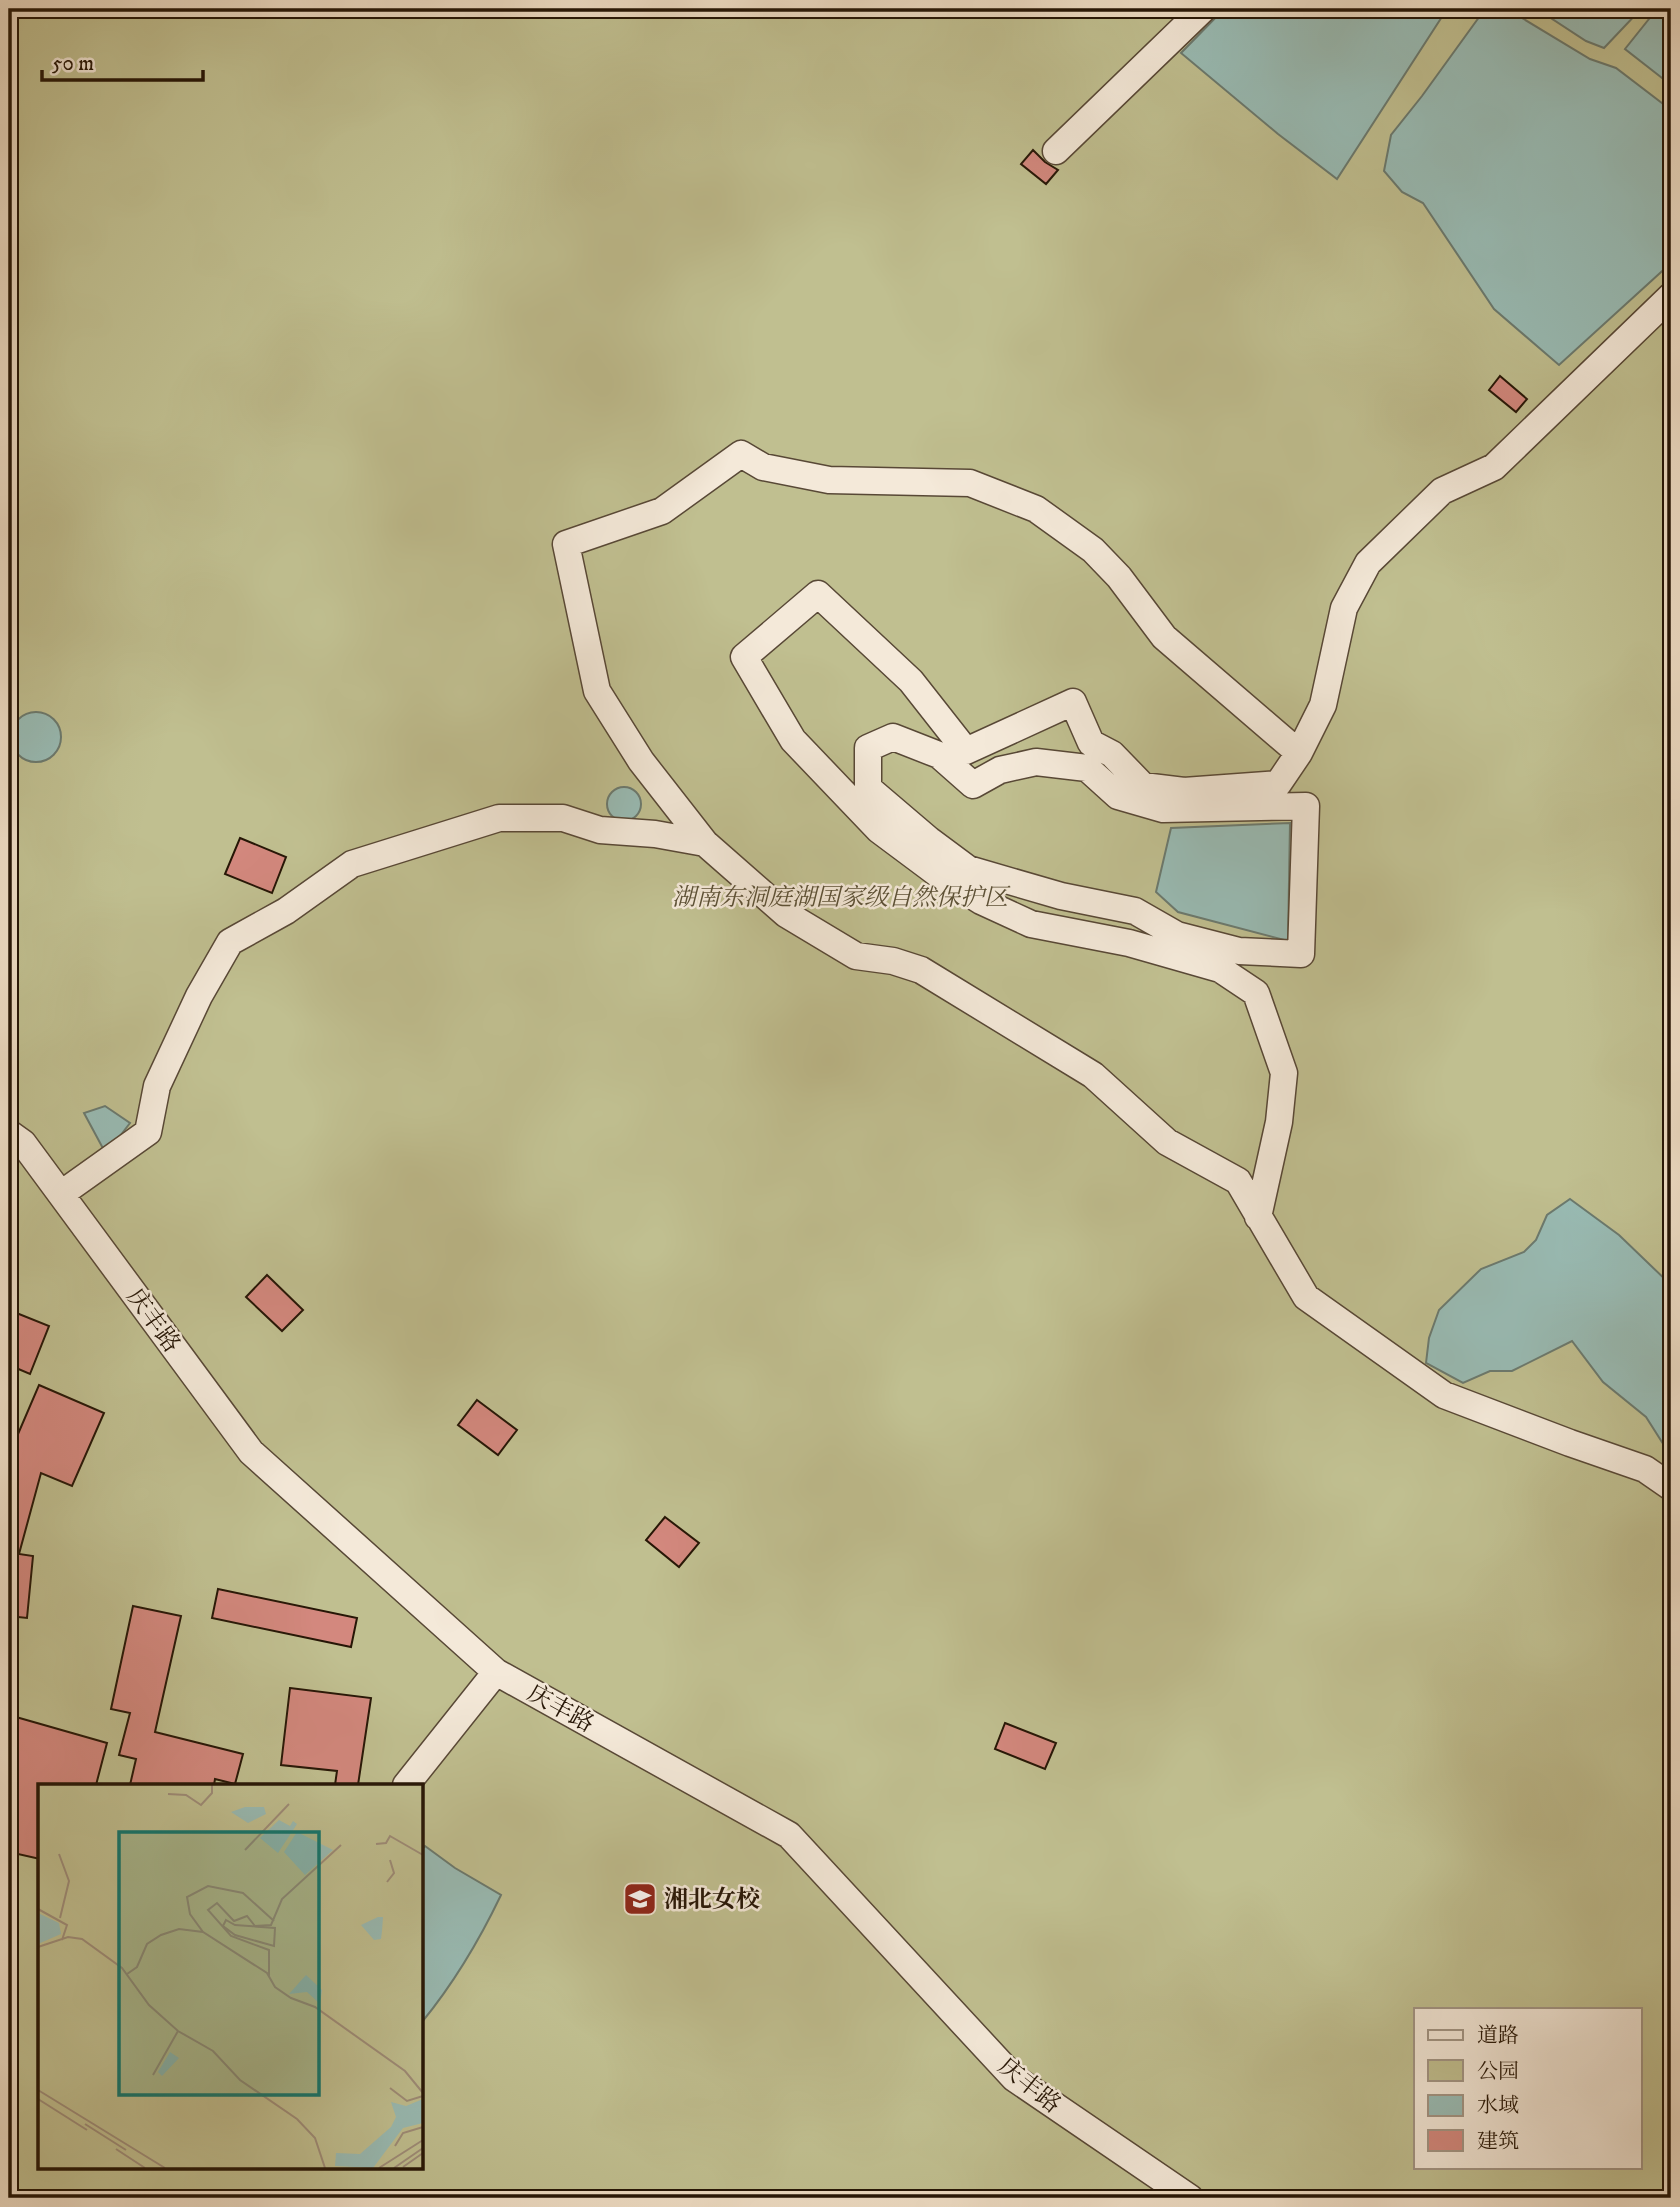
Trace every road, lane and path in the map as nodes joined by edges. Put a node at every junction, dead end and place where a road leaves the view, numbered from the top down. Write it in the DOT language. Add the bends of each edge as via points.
graph roads {
  1 [pos="1203,9"];
  2 [pos="1056,151"];
  3 [pos="1671,296"];
  4 [pos="1299,753"];
  5 [pos="1163,809"];
  6 [pos="705,843"];
  7 [pos="9,1133"];
  8 [pos="61,1194"];
  9 [pos="1258,1217"];
  10 [pos="1671,1486"];
  11 [pos="496,1672"];
  12 [pos="407,1784"];
  13 [pos="1190,2198"];
  1 -- 2 [label="street"];
  3 -- 4 [label="street" via="1494,467 1442,491 1368,563 1344,608 1323,705"];
  4 -- 6 [label="street" via="1164,636 1093,550 1036,509 970,483 829,480 763,467 741,454 662,512 566,544 597,691 641,761"];
  4 -- 9 [label="street" via="1278,784 1184,791 1143,786 1112,754 1091,743 1073,702 967,751 911,681 818,594 744,657 793,740 879,830 938,874 981,901 1031,923 1129,943 1220,969 1256,993 1284,1073 1279,1122"];
  5 -- 5 [label="street" via="1306,806 1301,954 1239,951 1177,935 1135,911 1061,896 968,869 868,788 868,748 893,737 939,755 973,785 1000,770 1036,762 1087,768 1118,796"];
  6 -- 8 [label="street" via="600,830 563,818 499,818 352,864 286,911 230,942 157,1086 148,1132"];
  6 -- 9 [label="street" via="786,914 856,957 921,970 1093,1075 1167,1142 1238,1181"];
  7 -- 8 [label="street, 庆丰路" via="23,1143"];
  8 -- 11 [label="street, 庆丰路" via="251,1452"];
  9 -- 10 [label="street" via="1306,1297 1444,1395 1645,1469"];
  11 -- 12 [label="street"];
  11 -- 13 [label="street, 庆丰路" via="789,1835 1014,2078"];
}
